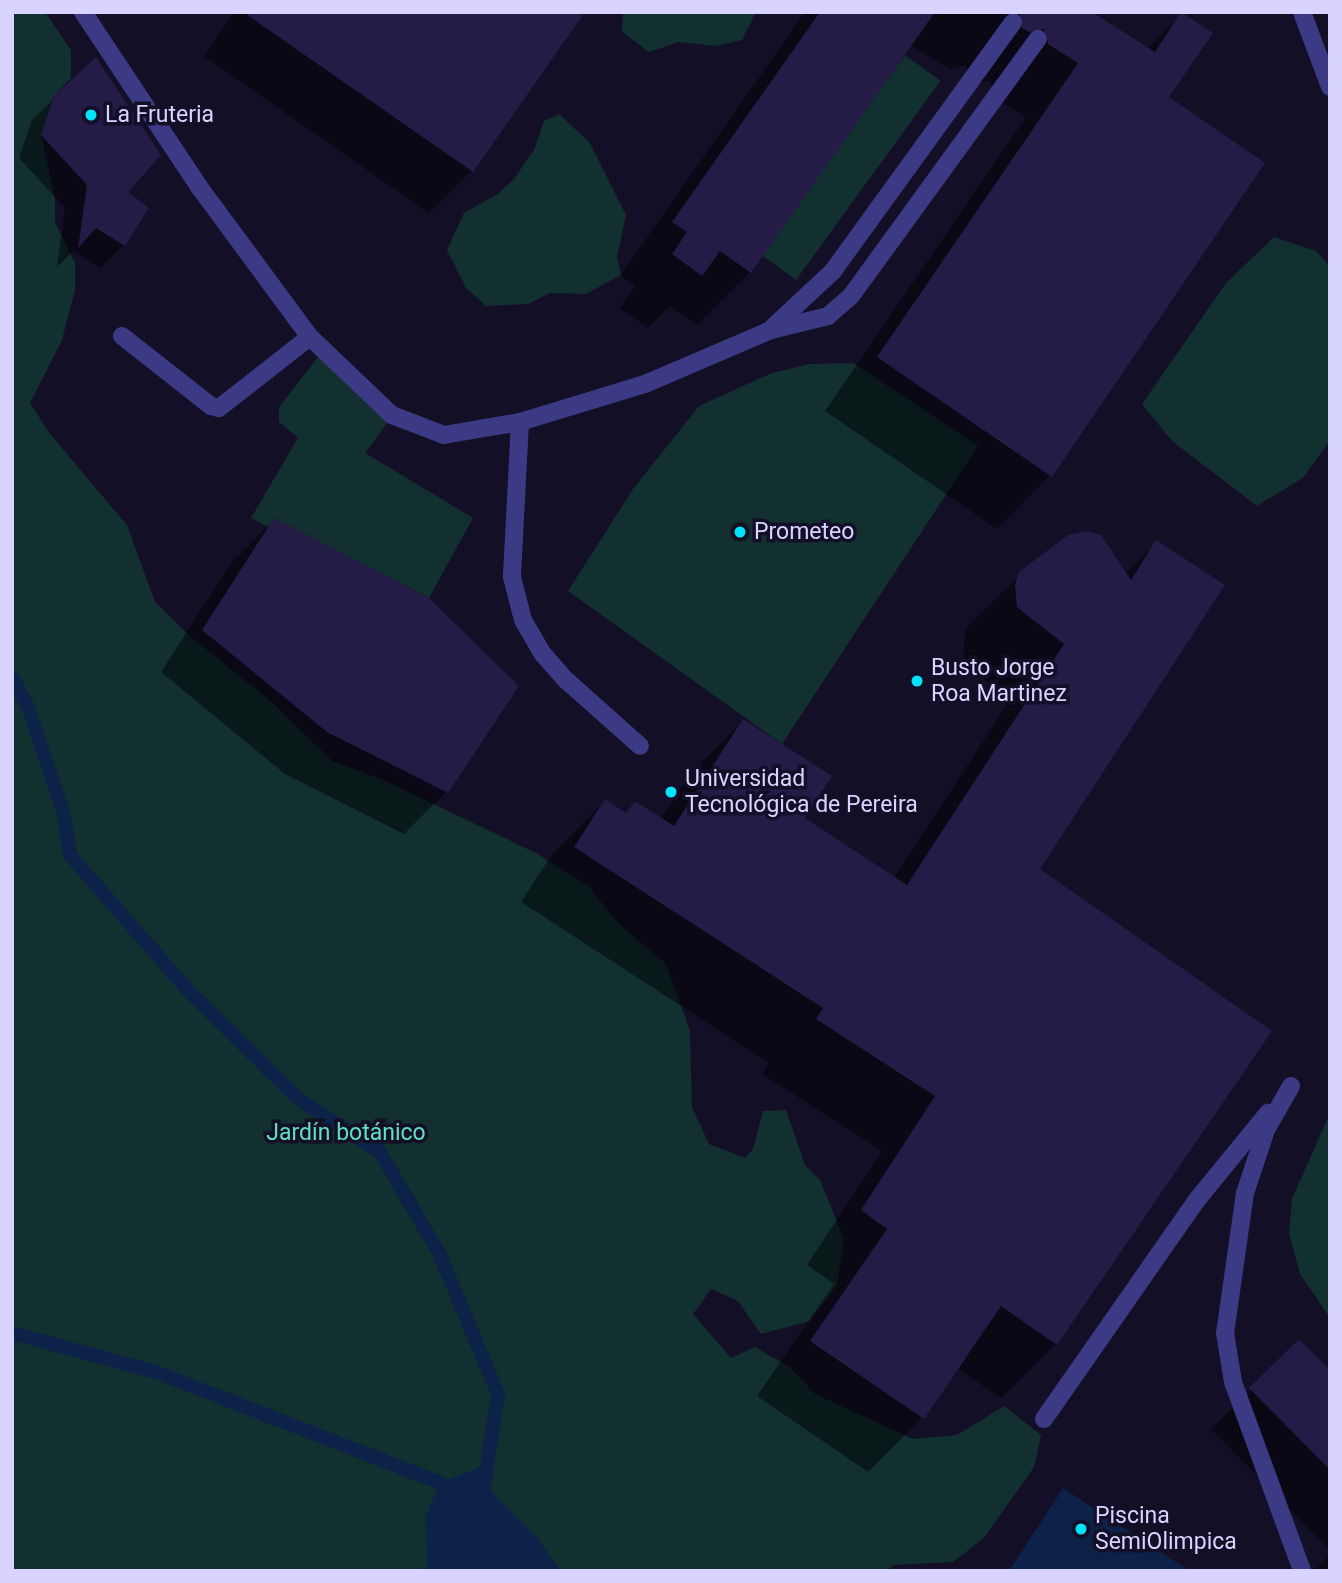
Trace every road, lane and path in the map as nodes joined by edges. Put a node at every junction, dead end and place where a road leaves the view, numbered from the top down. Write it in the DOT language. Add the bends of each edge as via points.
graph roads {
  1 [pos="83,12"];
  2 [pos="1303,12"];
  3 [pos="1013,22"];
  4 [pos="1038,38"];
  5 [pos="1330,87"];
  6 [pos="771,330"];
  7 [pos="122,335"];
  8 [pos="310,337"];
  9 [pos="520,422"];
  10 [pos="640,746"];
  11 [pos="1044,1419"];
  12 [pos="1302,1571"];
  1 -- 8 [label="street" via="200,188"];
  2 -- 5 [label="street"];
  3 -- 6 [label="street" via="833,271"];
  4 -- 6 [label="street" via="851,296 828,316"];
  6 -- 9 [label="street" via="645,384"];
  7 -- 8 [label="street" via="219,408"];
  8 -- 9 [label="street" via="370,397 407,425 443,435"];
  9 -- 10 [label="street" via="512,577 523,620 543,654 566,680"];
  11 -- 12 [label="street" via="1196,1201 1291,1086 1266,1130 1245,1193 1225,1333 1233,1382"];
}
